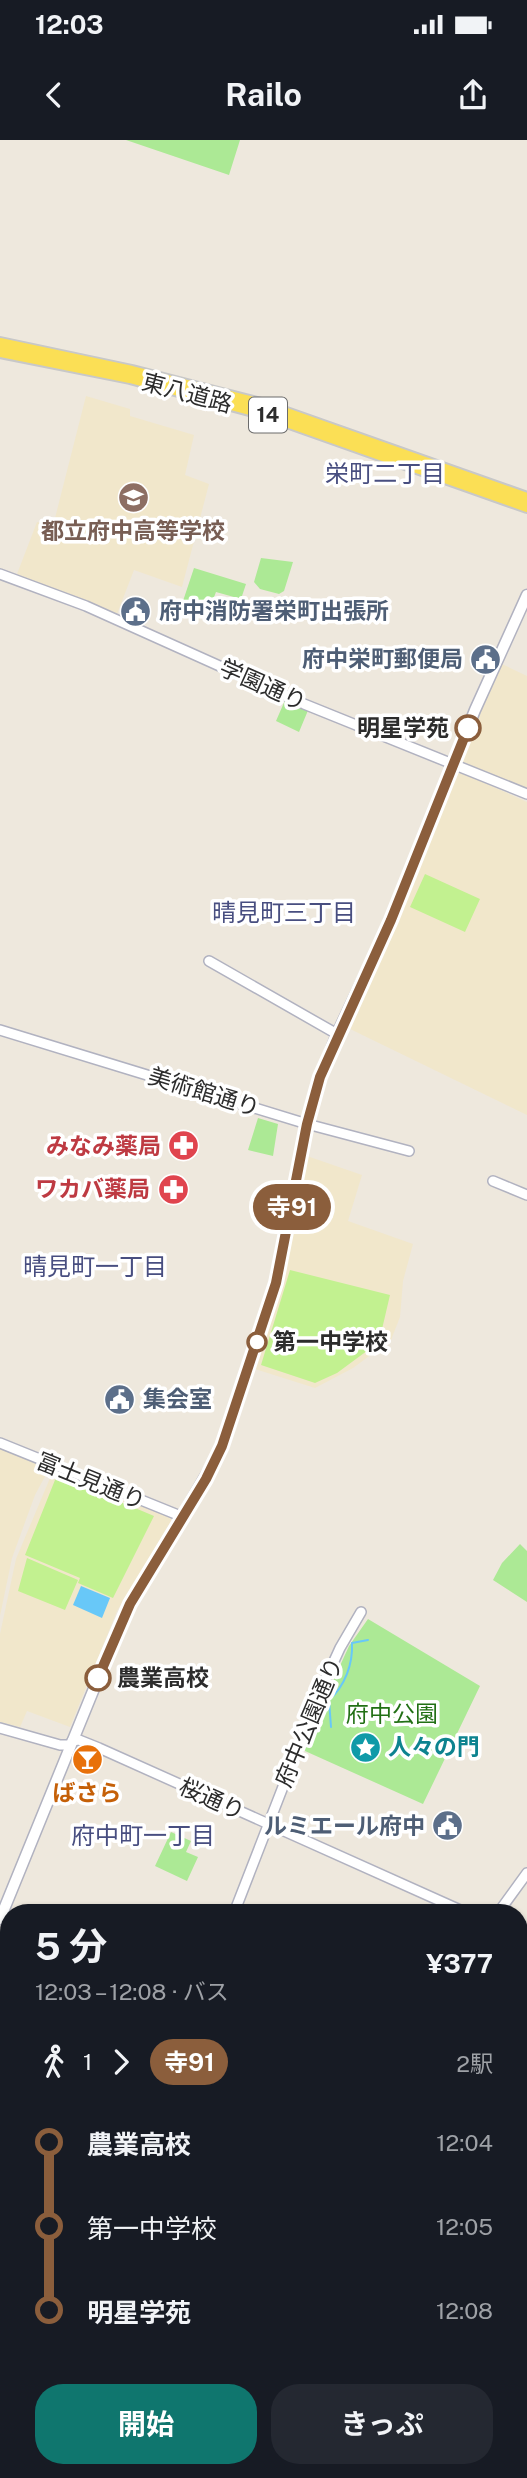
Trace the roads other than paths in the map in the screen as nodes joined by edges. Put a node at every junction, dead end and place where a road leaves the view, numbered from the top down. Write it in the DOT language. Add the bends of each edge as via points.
graph roads {
  1 [pos="0,345"];
  2 [pos="0,352"];
  3 [pos="23,357"];
  4 [pos="527,498"];
  5 [pos="527,507"];
  6 [pos="0,574"];
  7 [pos="527,595"];
  8 [pos="455,764"];
  9 [pos="527,794"];
  10 [pos="209,961"];
  11 [pos="0,1030"];
  12 [pos="337,1034"];
  13 [pos="307,1124"];
  14 [pos="410,1151"];
  15 [pos="493,1181"];
  16 [pos="527,1195"];
  17 [pos="0,1443"];
  18 [pos="183,1517"];
  19 [pos="361,1612"];
  20 [pos="0,1728"];
  21 [pos="70,1743"];
  22 [pos="267,1823"];
  23 [pos="527,1873"];
  24 [pos="6,1904"];
  25 [pos="237,1904"];
  26 [pos="447,1904"];
  27 [pos="505,1904"];
  1 -- 3 [label="main road" via="25,351"];
  1 -- 4 [label="main road, 東八道路 / 14" via="132,370 261,404"];
  2 -- 3 [label="main road, 東八道路 / 14"];
  3 -- 5 [label="main road, 東八道路 / 14" via="130,378 261,412"];
  6 -- 8 [label="street, 学園通り" via="86,606 315,709"];
  7 -- 8 [label="main road"];
  8 -- 9 [label="street, 学園通り"];
  8 -- 12 [label="main road" via="391,920"];
  10 -- 12 [label="street"];
  11 -- 13 [label="street, 美術館通り"];
  12 -- 13 [label="main road"];
  13 -- 14 [label="street, 美術館通り"];
  13 -- 18 [label="main road" via="281,1262 248,1370 222,1446"];
  15 -- 16 [label="street"];
  17 -- 18 [label="street, 富士見通り"];
  18 -- 21 [label="main road" via="130,1604"];
  19 -- 22 [label="street, 府中公園通り" via="328,1672"];
  20 -- 21 [label="street, 桜通り" via="60,1745"];
  21 -- 22 [label="street, 桜通り" via="86,1742"];
  21 -- 24 [label="main road"];
  22 -- 25 [label="street, 府中公園通り"];
  22 -- 26 [label="street, 桜通り"];
  23 -- 27 [label="street"];
}
